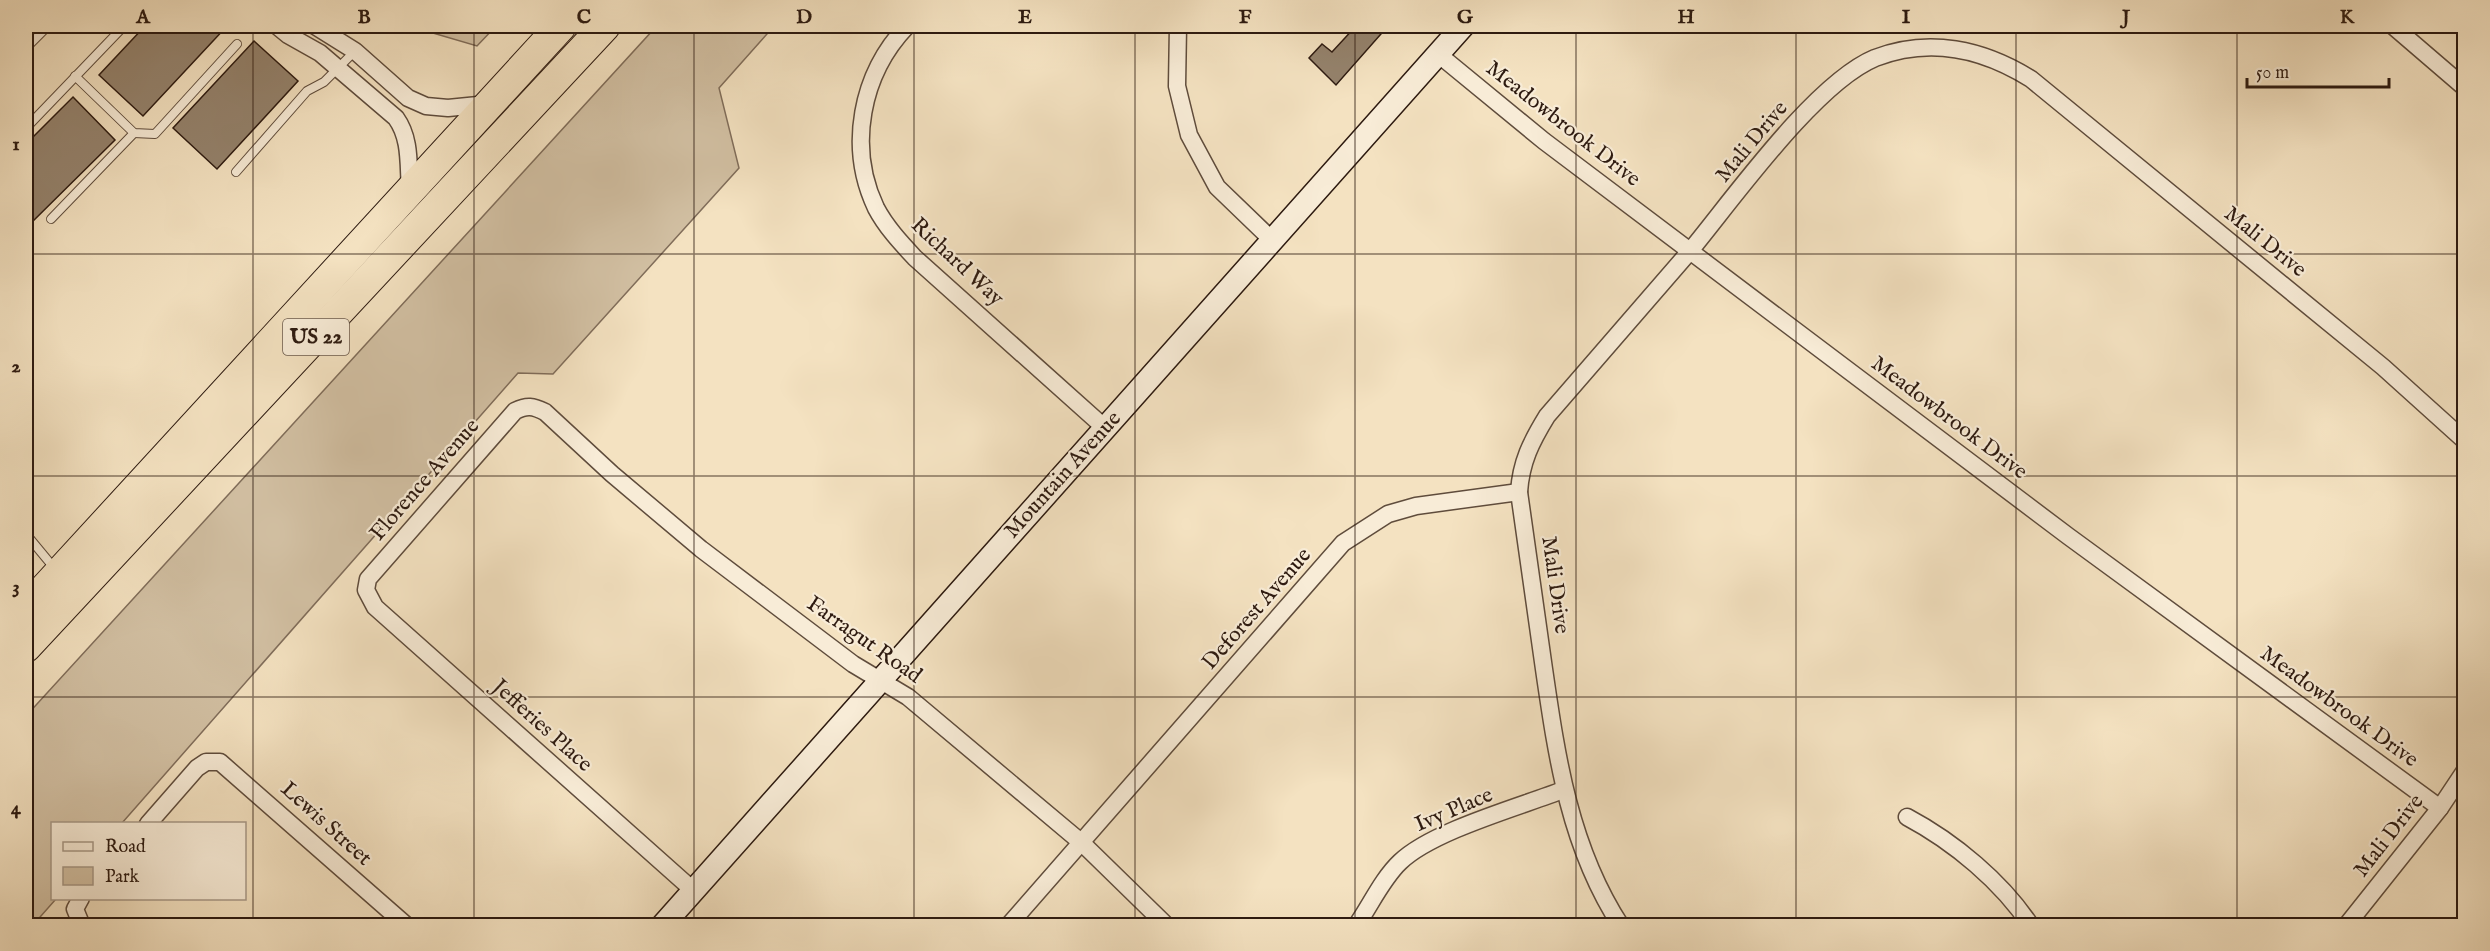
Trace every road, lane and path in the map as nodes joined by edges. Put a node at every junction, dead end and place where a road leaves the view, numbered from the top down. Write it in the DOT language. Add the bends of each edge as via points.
graph roads {
  1 [pos="48,26"];
  2 [pos="124,26"];
  3 [pos="277,26"];
  4 [pos="561,26"];
  5 [pos="907,26"];
  6 [pos="1178,26"];
  7 [pos="1463,26"];
  8 [pos="2393,26"];
  9 [pos="605,27"];
  10 [pos="319,28"];
  11 [pos="237,44"];
  12 [pos="26,48"];
  13 [pos="313,48"];
  14 [pos="355,51"];
  15 [pos="1438,54"];
  16 [pos="338,68"];
  17 [pos="75,76"];
  18 [pos="2464,87"];
  19 [pos="488,104"];
  20 [pos="26,128"];
  21 [pos="134,133"];
  22 [pos="236,172"];
  23 [pos="410,190"];
  24 [pos="51,219"];
  25 [pos="1272,240"];
  26 [pos="1690,251"];
  27 [pos="525,406"];
  28 [pos="1105,428"];
  29 [pos="2464,440"];
  30 [pos="1519,492"];
  31 [pos="26,534"];
  32 [pos="59,574"];
  33 [pos="366,590"];
  34 [pos="27,603"];
  35 [pos="26,647"];
  36 [pos="880,680"];
  37 [pos="2464,772"];
  38 [pos="1563,790"];
  39 [pos="2440,808"];
  40 [pos="1907,817"];
  41 [pos="150,822"];
  42 [pos="1082,843"];
  43 [pos="694,891"];
  44 [pos="80,900"];
  45 [pos="1358,923"];
  46 [pos="82,926"];
  47 [pos="407,926"];
  48 [pos="662,926"];
  49 [pos="1008,926"];
  50 [pos="1167,926"];
  51 [pos="1621,926"];
  52 [pos="2031,926"];
  53 [pos="2346,926"];
  1 -- 12 [label="lane"];
  2 -- 17 [label="lane"];
  3 -- 13 [label="street"];
  4 -- 19 [label="highway, US 22"];
  5 -- 28 [label="street, Richard Way" via="879,63 862,116 865,178 876,208 915,258"];
  6 -- 25 [label="street" via="1177,86 1189,135 1216,187"];
  7 -- 15 [label="street, Mountain Avenue"];
  8 -- 18 [label="street"];
  9 -- 35 [label="highway, US 22"];
  10 -- 13 [label="lane"];
  10 -- 14 [label="street"];
  11 -- 21 [label="lane" via="155,134"];
  13 -- 16 [label="street"];
  14 -- 16 [label="lane"];
  14 -- 19 [label="street" via="408,98 426,106"];
  15 -- 25 [label="street, Mountain Avenue"];
  15 -- 26 [label="street, Meadowbrook Drive" via="1544,141"];
  16 -- 22 [label="lane" via="307,91"];
  16 -- 23 [label="street" via="396,118 404,130"];
  17 -- 20 [label="lane"];
  17 -- 21 [label="lane"];
  19 -- 23 [label="highway, US 22"];
  21 -- 24 [label="lane"];
  23 -- 32 [label="highway, US 22"];
  25 -- 28 [label="street, Mountain Avenue"];
  26 -- 29 [label="street, Mali Drive" via="1799,119 1851,73 1873,59 1901,50 1948,48 1976,52 2031,79 2383,367"];
  26 -- 30 [label="street, Mali Drive" via="1547,416 1521,467"];
  26 -- 39 [label="street, Meadowbrook Drive" via="2068,536"];
  27 -- 33 [label="street, Florence Avenue" via="515,411 368,579"];
  27 -- 36 [label="street, Farragut Road" via="545,412 701,549 853,664"];
  28 -- 36 [label="street, Mountain Avenue"];
  30 -- 38 [label="street, Mali Drive"];
  30 -- 42 [label="street, Deforest Avenue" via="1416,506 1388,514 1343,543"];
  31 -- 32 [label="lane"];
  32 -- 34 [label="highway, US 22"];
  33 -- 43 [label="street, Jefferies Place" via="375,607"];
  36 -- 42 [label="street, Farragut Road" via="908,696"];
  36 -- 43 [label="street, Mountain Avenue"];
  37 -- 39 [label="street, Mali Drive"];
  38 -- 45 [label="street, Ivy Place" via="1437,838 1416,850 1398,863"];
  38 -- 51 [label="street, Mali Drive" via="1581,847"];
  39 -- 53 [label="street, Mali Drive"];
  40 -- 52 [label="street" via="1977,866"];
  41 -- 47 [label="street, Lewis Street" via="197,768 214,760 229,768"];
  42 -- 49 [label="street, Deforest Avenue"];
  42 -- 50 [label="street, Farragut Road"];
  43 -- 48 [label="street, Mountain Avenue"];
  44 -- 46 [label="street" via="75,909"];
}
